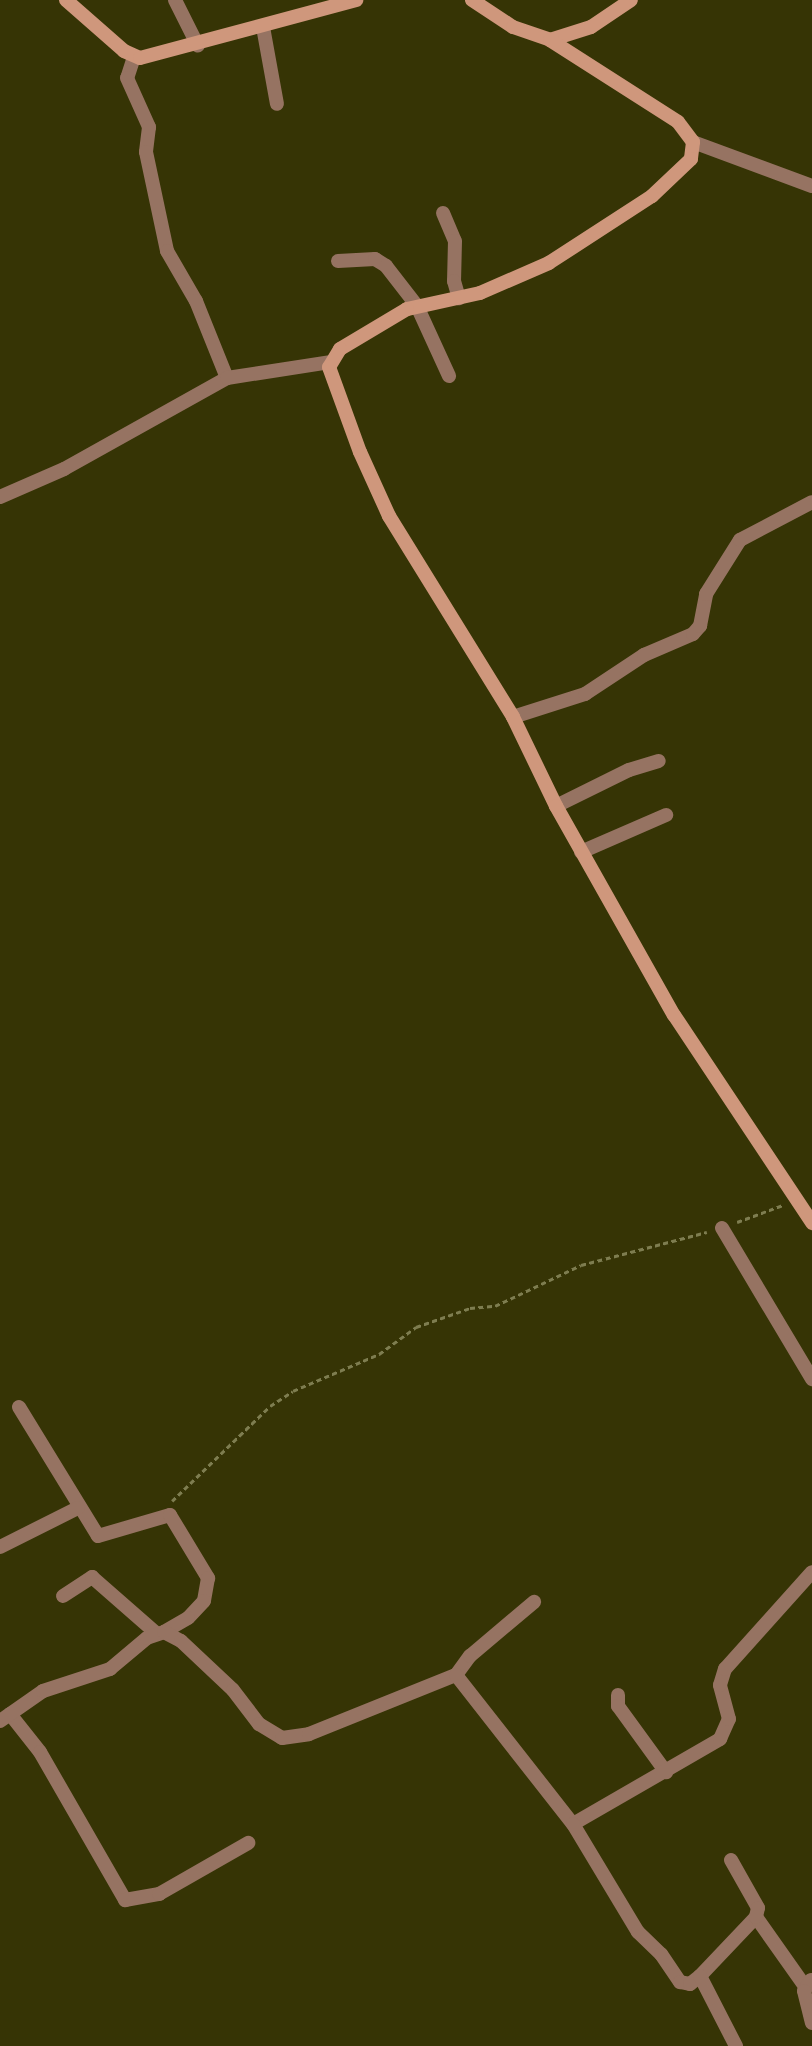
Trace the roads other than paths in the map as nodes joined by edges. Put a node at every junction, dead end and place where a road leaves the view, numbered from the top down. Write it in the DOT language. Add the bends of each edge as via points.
graph roads {
  1 [pos="66,0"];
  2 [pos="176,0"];
  3 [pos="356,0"];
  4 [pos="472,0"];
  5 [pos="631,0"];
  6 [pos="263,27"];
  7 [pos="550,40"];
  8 [pos="198,46"];
  9 [pos="134,57"];
  10 [pos="277,104"];
  11 [pos="693,142"];
  12 [pos="812,186"];
  13 [pos="443,213"];
  14 [pos="338,261"];
  15 [pos="459,298"];
  16 [pos="417,306"];
  17 [pos="330,362"];
  18 [pos="449,376"];
  19 [pos="227,378"];
  20 [pos="0,497"];
  21 [pos="812,502"];
  22 [pos="513,717"];
  23 [pos="659,761"];
  24 [pos="556,806"];
  25 [pos="666,816"];
  26 [pos="581,852"];
  27 [pos="812,1223"];
  28 [pos="722,1228"];
  29 [pos="812,1379"];
  30 [pos="19,1407"];
  31 [pos="78,1508"];
  32 [pos="0,1547"];
  33 [pos="812,1572"];
  34 [pos="63,1596"];
  35 [pos="534,1602"];
  36 [pos="160,1633"];
  37 [pos="456,1675"];
  38 [pos="618,1695"];
  39 [pos="5,1718"];
  40 [pos="666,1772"];
  41 [pos="573,1824"];
  42 [pos="248,1843"];
  43 [pos="731,1860"];
  44 [pos="756,1917"];
  45 [pos="700,1976"];
  46 [pos="808,1982"];
  47 [pos="812,2023"];
  48 [pos="736,2046"];
  1 -- 9 [label="street"];
  2 -- 8 [label="street"];
  3 -- 6 [label="street"];
  4 -- 7 [label="street" via="513,27"];
  5 -- 7 [label="street" via="598,24"];
  6 -- 8 [label="street"];
  6 -- 10 [label="street"];
  7 -- 11 [label="street" via="678,122"];
  8 -- 9 [label="street" via="152,58"];
  9 -- 19 [label="street" via="127,78 149,127 146,152 167,251 196,301"];
  11 -- 12 [label="street"];
  11 -- 15 [label="street" via="691,159 676,176 582,243 524,277"];
  13 -- 15 [label="street" via="455,241 454,281"];
  14 -- 16 [label="street" via="375,259"];
  15 -- 16 [label="street"];
  16 -- 17 [label="street" via="340,349"];
  16 -- 18 [label="street"];
  17 -- 19 [label="street"];
  17 -- 22 [label="street" via="359,452 389,516"];
  19 -- 20 [label="street" via="64,469"];
  21 -- 22 [label="street" via="740,540 710,585 700,626 693,634 644,655 585,694"];
  22 -- 24 [label="street"];
  23 -- 24 [label="street" via="629,770"];
  24 -- 26 [label="street"];
  25 -- 26 [label="street"];
  26 -- 27 [label="street" via="674,1015"];
  28 -- 29 [label="street"];
  30 -- 31 [label="street"];
  31 -- 32 [label="street"];
  31 -- 36 [label="street" via="100,1538 170,1515 208,1578 204,1601 188,1618"];
  33 -- 40 [label="street" via="725,1669 720,1685 729,1720 725,1733"];
  34 -- 36 [label="street" via="92,1577"];
  35 -- 37 [label="street" via="470,1656"];
  36 -- 37 [label="street" via="181,1641 233,1690 259,1724 282,1738 309,1734"];
  36 -- 39 [label="street" via="110,1669 55,1686"];
  37 -- 41 [label="street"];
  38 -- 40 [label="street" via="618,1706"];
  39 -- 42 [label="street" via="40,1752 125,1900 159,1894"];
  40 -- 41 [label="street"];
  41 -- 45 [label="street" via="638,1932 680,1982 690,1984"];
  43 -- 44 [label="street" via="758,1908"];
  44 -- 45 [label="street"];
  44 -- 46 [label="street"];
  45 -- 48 [label="street"];
  46 -- 47 [label="street"];
}
